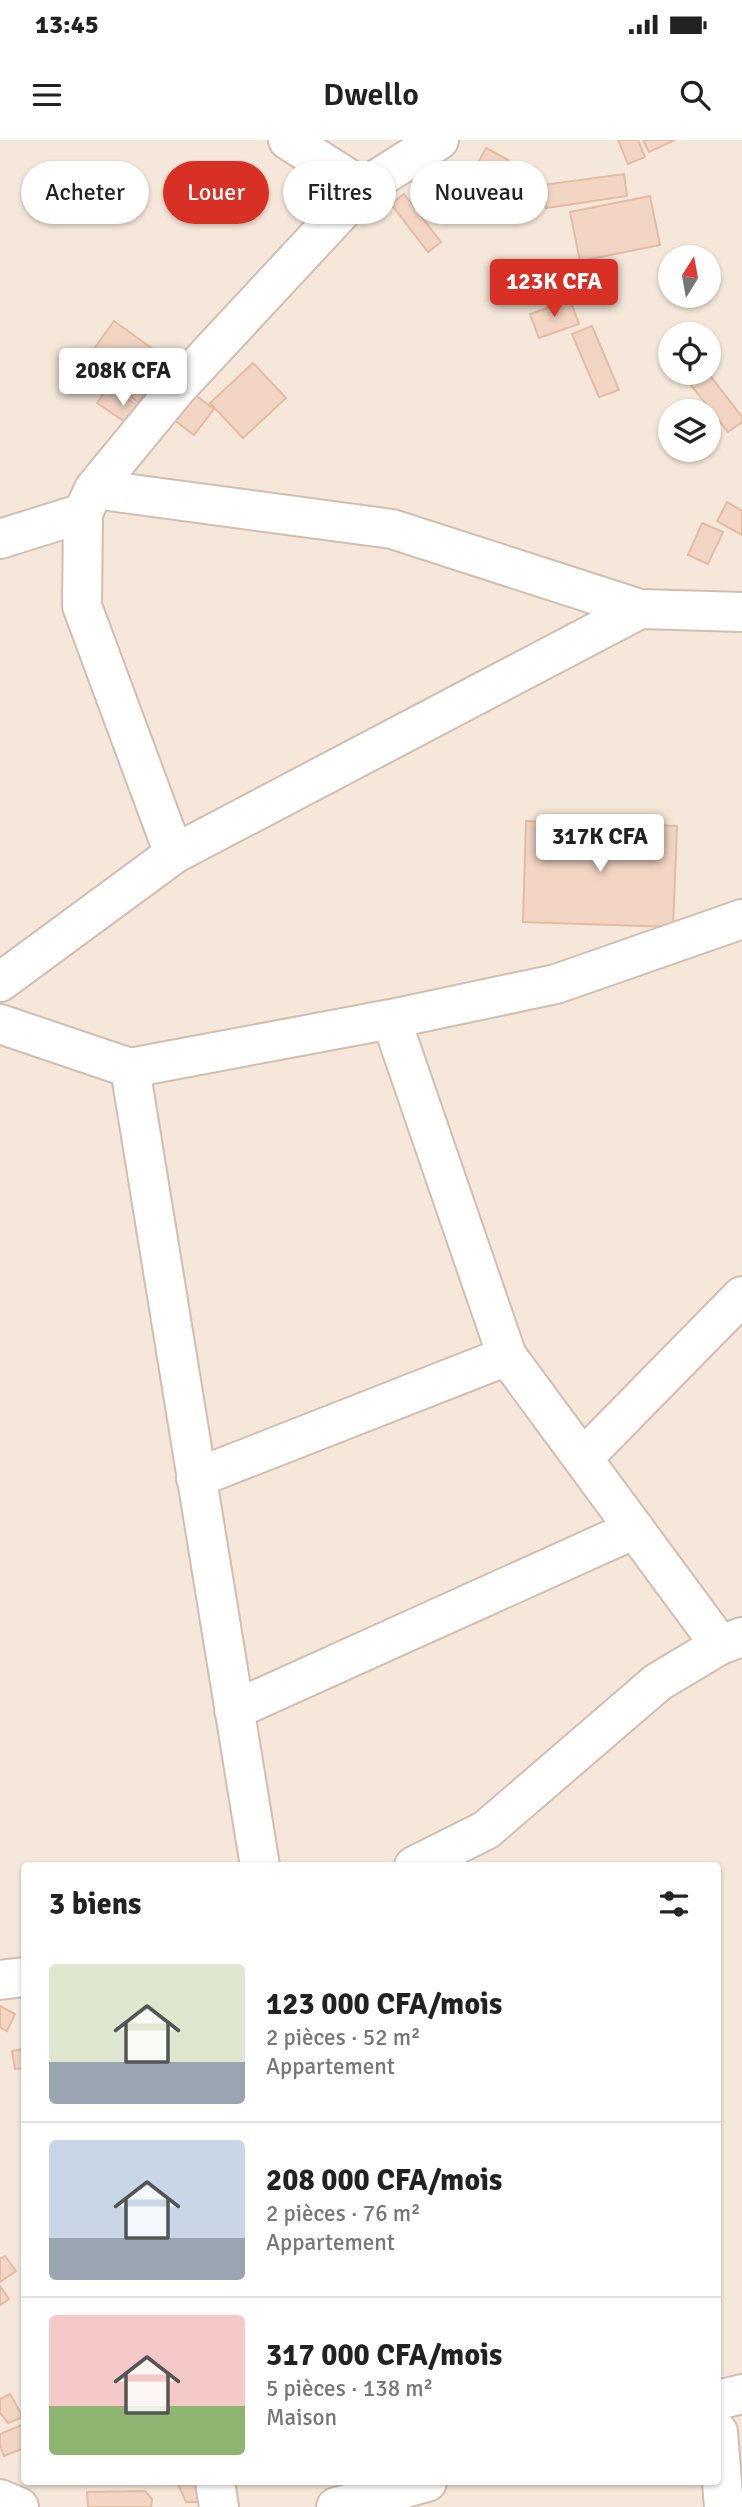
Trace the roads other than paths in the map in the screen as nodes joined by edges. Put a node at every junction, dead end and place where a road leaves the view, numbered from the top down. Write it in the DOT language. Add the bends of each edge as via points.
graph roads {
  1 [pos="288,140"];
  2 [pos="439,140"];
  3 [pos="320,161"];
  4 [pos="396,167"];
  5 [pos="329,224"];
  6 [pos="89,501"];
  7 [pos="0,539"];
  8 [pos="640,609"];
  9 [pos="742,612"];
  10 [pos="174,854"];
  11 [pos="742,919"];
  12 [pos="0,982"];
  13 [pos="391,1018"];
  14 [pos="0,1024"];
  15 [pos="130,1068"];
  16 [pos="742,1296"];
  17 [pos="508,1356"];
  18 [pos="583,1458"];
  19 [pos="196,1478"];
  20 [pos="635,1529"];
  21 [pos="731,1641"];
  22 [pos="234,1710"];
  23 [pos="259,1862"];
  24 [pos="422,1862"];
  25 [pos="21,1977"];
  26 [pos="0,1980"];
  27 [pos="742,2394"];
  28 [pos="721,2399"];
  29 [pos="721,2470"];
  30 [pos="215,2485"];
  31 [pos="417,2491"];
  32 [pos="357,2495"];
  33 [pos="0,2499"];
  34 [pos="19,2507"];
  35 [pos="219,2507"];
  36 [pos="724,2507"];
  1 -- 3 [label="street"];
  2 -- 4 [label="street"];
  5 -- 6 [label="street" via="177,388"];
  6 -- 7 [label="street"];
  6 -- 8 [label="street" via="391,528"];
  6 -- 10 [label="street" via="82,606"];
  8 -- 9 [label="street"];
  8 -- 10 [label="street"];
  10 -- 12 [label="street"];
  11 -- 13 [label="street" via="556,984"];
  13 -- 15 [label="street"];
  13 -- 17 [label="street"];
  14 -- 15 [label="street"];
  15 -- 19 [label="street"];
  16 -- 18 [label="street"];
  17 -- 18 [label="street"];
  17 -- 19 [label="street"];
  18 -- 20 [label="street"];
  19 -- 22 [label="street"];
  20 -- 21 [label="street"];
  20 -- 22 [label="street"];
  21 -- 24 [label="street" via="658,1682 486,1830"];
  22 -- 23 [label="street"];
  25 -- 26 [label="street"];
  27 -- 28 [label="street"];
  29 -- 36 [label="street"];
  30 -- 35 [label="street"];
  31 -- 32 [label="street"];
  33 -- 34 [label="street"];
}
